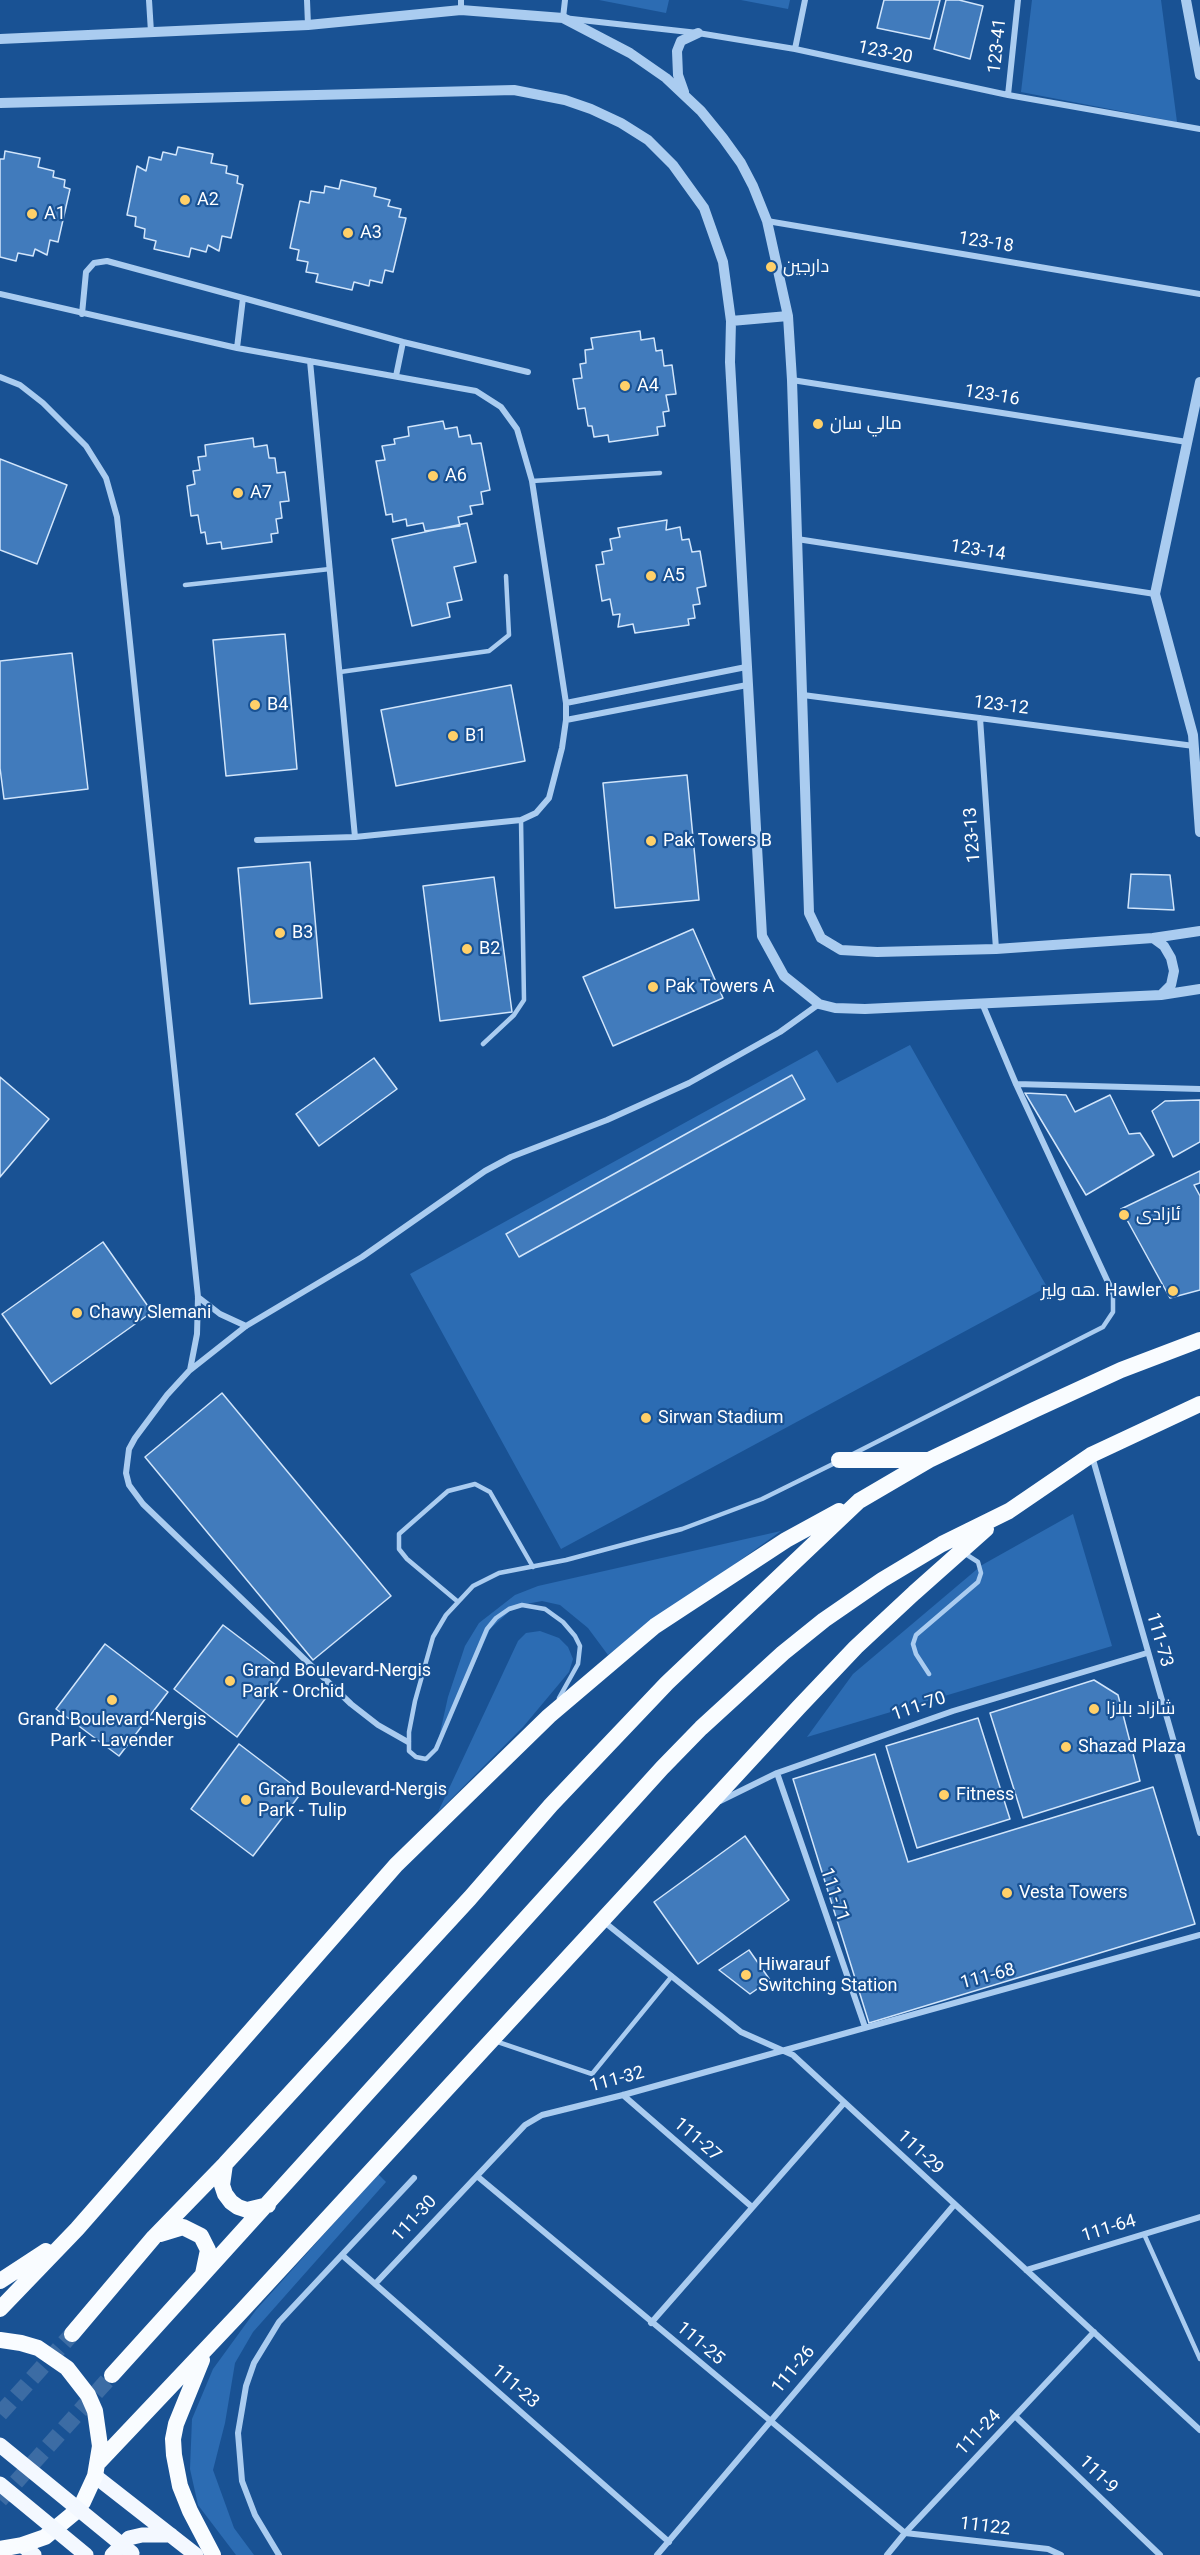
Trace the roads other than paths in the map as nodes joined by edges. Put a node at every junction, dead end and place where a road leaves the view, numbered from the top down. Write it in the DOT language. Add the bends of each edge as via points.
graph roads {
  1 [pos="150,0"];
  2 [pos="306,0"];
  3 [pos="565,0"];
  4 [pos="805,0"];
  5 [pos="1018,0"];
  6 [pos="1186,0"];
  7 [pos="461,5"];
  8 [pos="562,18"];
  9 [pos="308,25"];
  10 [pos="151,33"];
  11 [pos="698,33"];
  12 [pos="0,39"];
  13 [pos="795,49"];
  14 [pos="1200,75"];
  15 [pos="1008,95"];
  16 [pos="686,96"];
  17 [pos="0,103"];
  18 [pos="1200,129"];
  19 [pos="767,221"];
  20 [pos="0,294"];
  21 [pos="1200,294"];
  22 [pos="243,298"];
  23 [pos="82,314"];
  24 [pos="788,316"];
  25 [pos="731,321"];
  26 [pos="403,342"];
  27 [pos="237,348"];
  28 [pos="310,361"];
  29 [pos="528,372"];
  30 [pos="396,375"];
  31 [pos="0,377"];
  32 [pos="792,380"];
  33 [pos="1200,382"];
  34 [pos="1187,442"];
  35 [pos="660,472"];
  36 [pos="532,481"];
  37 [pos="795,538"];
  38 [pos="330,569"];
  39 [pos="506,576"];
  40 [pos="185,585"];
  41 [pos="1155,594"];
  42 [pos="746,667"];
  43 [pos="340,672"];
  44 [pos="747,685"];
  45 [pos="803,695"];
  46 [pos="566,703"];
  47 [pos="980,718"];
  48 [pos="566,720"];
  49 [pos="1196,738"];
  50 [pos="1198,763"];
  51 [pos="1199,815"];
  52 [pos="521,820"];
  53 [pos="1200,832"];
  54 [pos="355,837"];
  55 [pos="257,840"];
  56 [pos="1200,932"];
  57 [pos="1153,938"];
  58 [pos="996,949"];
  59 [pos="1200,990"];
  60 [pos="1161,995"];
  61 [pos="982,1003"];
  62 [pos="819,1004"];
  63 [pos="483,1044"];
  64 [pos="1016,1084"];
  65 [pos="1200,1089"];
  66 [pos="1113,1293"];
  67 [pos="198,1297"];
  68 [pos="246,1326"];
  69 [pos="1200,1340"];
  70 [pos="189,1371"];
  71 [pos="1200,1404"];
  72 [pos="1091,1455"];
  73 [pos="839,1460"];
  74 [pos="929,1460"];
  75 [pos="859,1501"];
  76 [pos="1009,1511"];
  77 [pos="960,1550"];
  78 [pos="533,1567"];
  79 [pos="457,1601"];
  80 [pos="1147,1653"];
  81 [pos="929,1674"];
  82 [pos="549,1716"];
  83 [pos="408,1742"];
  84 [pos="777,1773"];
  85 [pos="707,1807"];
  86 [pos="1200,1833"];
  87 [pos="603,1921"];
  88 [pos="1200,1935"];
  89 [pos="672,1976"];
  90 [pos="865,2027"];
  91 [pos="493,2040"];
  92 [pos="785,2050"];
  93 [pos="623,2095"];
  94 [pos="844,2103"];
  95 [pos="225,2164"];
  96 [pos="477,2176"];
  97 [pos="414,2178"];
  98 [pos="268,2204"];
  99 [pos="954,2205"];
  100 [pos="752,2207"];
  101 [pos="1200,2217"];
  102 [pos="76,2229"];
  103 [pos="1144,2234"];
  104 [pos="154,2237"];
  105 [pos="342,2255"];
  106 [pos="1026,2270"];
  107 [pos="202,2277"];
  108 [pos="0,2281"];
  109 [pos="375,2284"];
  110 [pos="0,2310"];
  111 [pos="651,2323"];
  112 [pos="1094,2332"];
  113 [pos="72,2334"];
  114 [pos="0,2340"];
  115 [pos="207,2349"];
  116 [pos="1200,2359"];
  117 [pos="112,2375"];
  118 [pos="1016,2417"];
  119 [pos="770,2422"];
  120 [pos="1200,2430"];
  121 [pos="0,2445"];
  122 [pos="97,2470"];
  123 [pos="0,2484"];
  124 [pos="905,2533"];
  125 [pos="171,2535"];
  126 [pos="669,2542"];
  127 [pos="16,2550"];
  128 [pos="133,2554"];
  129 [pos="86,2555"];
  130 [pos="112,2555"];
  131 [pos="196,2555"];
  132 [pos="213,2555"];
  133 [pos="279,2555"];
  134 [pos="657,2555"];
  135 [pos="887,2555"];
  136 [pos="1061,2555"];
  137 [pos="1160,2555"];
  1 -- 10 [label="street"];
  2 -- 9 [label="street"];
  3 -- 8 [label="street"];
  4 -- 13 [label="street"];
  5 -- 15 [label="street, 123-41"];
  6 -- 14 [label="street"];
  7 -- 8 [label="street"];
  7 -- 9 [label="street"];
  8 -- 11 [label="street, 123-20"];
  8 -- 16 [label="street" via="630,53"];
  9 -- 10 [label="street"];
  10 -- 12 [label="street"];
  11 -- 13 [label="street, 123-20"];
  11 -- 16 [label="street" via="681,41 677,51 678,75"];
  13 -- 15 [label="street, 123-20"];
  15 -- 18 [label="street, 123-20"];
  16 -- 19 [label="street" via="741,163"];
  17 -- 25 [label="street" via="471,90 514,90 565,100 621,123 648,140 692,188 704,208 723,262"];
  19 -- 21 [label="street, 123-18"];
  19 -- 24 [label="street"];
  20 -- 23 [label="street"];
  22 -- 23 [label="street" via="107,261 94,262 86,272"];
  22 -- 26 [label="street"];
  22 -- 27 [label="street"];
  23 -- 27 [label="street"];
  24 -- 25 [label="street"];
  24 -- 32 [label="street"];
  25 -- 42 [label="street"];
  26 -- 29 [label="street"];
  26 -- 30 [label="street"];
  27 -- 28 [label="street"];
  28 -- 30 [label="street"];
  28 -- 38 [label="street"];
  30 -- 36 [label="street" via="476,391 501,407 517,429"];
  31 -- 67 [label="street" via="43,403 86,446 105,478 117,517"];
  32 -- 34 [label="street, 123-16"];
  32 -- 37 [label="street"];
  33 -- 34 [label="street"];
  34 -- 41 [label="street"];
  35 -- 36 [label="lane"];
  36 -- 46 [label="street"];
  37 -- 41 [label="street, 123-14"];
  37 -- 45 [label="street"];
  38 -- 40 [label="lane"];
  38 -- 43 [label="street"];
  39 -- 43 [label="lane" via="508,635 489,651"];
  41 -- 49 [label="street"];
  42 -- 44 [label="street"];
  42 -- 46 [label="street"];
  43 -- 54 [label="street"];
  44 -- 48 [label="street"];
  44 -- 62 [label="street" via="762,936 783,976"];
  45 -- 47 [label="street, 123-12"];
  45 -- 58 [label="street" via="809,912 821,938 850,951"];
  46 -- 48 [label="street"];
  47 -- 49 [label="street, 123-12"];
  47 -- 58 [label="street, 123-13"];
  48 -- 52 [label="street" via="549,798 536,813"];
  49 -- 50 [label="street"];
  50 -- 51 [label="street"];
  51 -- 53 [label="street"];
  52 -- 54 [label="street"];
  52 -- 63 [label="lane" via="524,1000"];
  54 -- 55 [label="street"];
  56 -- 57 [label="street"];
  57 -- 58 [label="street"];
  57 -- 60 [label="street" via="1172,958 1174,971 1171,985"];
  59 -- 60 [label="street"];
  60 -- 61 [label="street"];
  61 -- 62 [label="street" via="865,1009"];
  61 -- 64 [label="street"];
  62 -- 68 [label="street" via="772,1037 689,1083 485,1171 362,1257"];
  64 -- 65 [label="street"];
  64 -- 66 [label="street"];
  66 -- 73 [label="lane" via="1113,1312 1102,1327"];
  67 -- 68 [label="street" via="220,1314"];
  67 -- 70 [label="street" via="197,1334"];
  68 -- 70 [label="street"];
  69 -- 74 [label="highway" via="1121,1370"];
  70 -- 83 [label="street" via="150,1416 129,1449 126,1473 135,1495 357,1710"];
  71 -- 72 [label="highway"];
  72 -- 76 [label="highway"];
  72 -- 80 [label="street, 111-73"];
  73 -- 74 [label="highway"];
  73 -- 78 [label="lane" via="762,1499 692,1526"];
  74 -- 75 [label="highway"];
  75 -- 82 [label="highway" via="786,1539 693,1599 655,1626"];
  75 -- 95 [label="highway" via="667,1683"];
  76 -- 77 [label="highway"];
  76 -- 98 [label="highway" via="942,1544 824,1620 701,1728"];
  77 -- 81 [label="lane" via="978,1562 981,1573 978,1582 916,1635 916,1654"];
  77 -- 85 [label="highway" via="856,1647"];
  78 -- 79 [label="lane" via="499,1573 473,1586"];
  78 -- 79 [label="lane" via="490,1491 475,1484 448,1491 399,1534 399,1549"];
  79 -- 83 [label="lane" via="433,1636"];
  80 -- 84 [label="street, 111-70" via="953,1711"];
  80 -- 86 [label="street, 111-73"];
  82 -- 83 [label="lane" via="578,1664 580,1646 554,1614 522,1605 509,1609 487,1629 430,1756 414,1756"];
  82 -- 102 [label="highway" via="396,1864"];
  84 -- 85 [label="street, 111-70"];
  84 -- 90 [label="street, 111-71"];
  85 -- 87 [label="highway"];
  87 -- 89 [label="street, 111-29"];
  87 -- 91 [label="highway"];
  88 -- 90 [label="street, 111-68"];
  89 -- 91 [label="lane" via="592,2074"];
  89 -- 92 [label="street, 111-29" via="741,2032"];
  90 -- 92 [label="street, 111-68"];
  91 -- 115 [label="highway"];
  92 -- 93 [label="street, 111-32"];
  92 -- 94 [label="street, 111-29"];
  93 -- 96 [label="street, 111-32" via="533,2119"];
  93 -- 100 [label="street, 111-27"];
  94 -- 99 [label="street, 111-29"];
  94 -- 100 [label="street"];
  95 -- 98 [label="highway" via="224,2190 234,2205 252,2210"];
  95 -- 104 [label="highway"];
  96 -- 109 [label="street, 111-30"];
  96 -- 111 [label="street, 111-25"];
  97 -- 105 [label="street"];
  98 -- 107 [label="highway"];
  99 -- 106 [label="street, 111-29"];
  99 -- 119 [label="street, 111-26"];
  100 -- 111 [label="street"];
  101 -- 103 [label="street, 111-64"];
  102 -- 108 [label="highway"];
  102 -- 110 [label="highway"];
  103 -- 106 [label="street, 111-64"];
  103 -- 116 [label="lane"];
  104 -- 107 [label="highway" via="177,2227 201,2236 208,2256"];
  104 -- 113 [label="highway"];
  105 -- 109 [label="street, 111-23"];
  105 -- 133 [label="street" via="265,2342 251,2370 241,2409 242,2481 255,2515"];
  106 -- 112 [label="street, 111-29"];
  107 -- 117 [label="highway"];
  109 -- 126 [label="street, 111-23"];
  111 -- 119 [label="street, 111-25"];
  112 -- 118 [label="street, 111-24"];
  112 -- 120 [label="street, 111-29"];
  114 -- 122 [label="highway" via="38,2349 67,2367 78,2380 95,2411 99,2437"];
  115 -- 122 [label="highway"];
  115 -- 132 [label="highway" via="173,2439 180,2486"];
  118 -- 124 [label="street, 111-24"];
  118 -- 137 [label="street, 111-9"];
  119 -- 124 [label="street, 111-25"];
  119 -- 126 [label="street, 111-26"];
  121 -- 128 [label="main road, bridge"];
  122 -- 125 [label="main road"];
  122 -- 127 [label="highway" via="83,2502 64,2523"];
  123 -- 129 [label="main road, bridge"];
  124 -- 135 [label="street, 111-24"];
  124 -- 136 [label="street, 11122" via="1048,2549"];
  125 -- 130 [label="main road" via="129,2538"];
  125 -- 131 [label="main road"];
  126 -- 134 [label="street, 111-26"];
}
